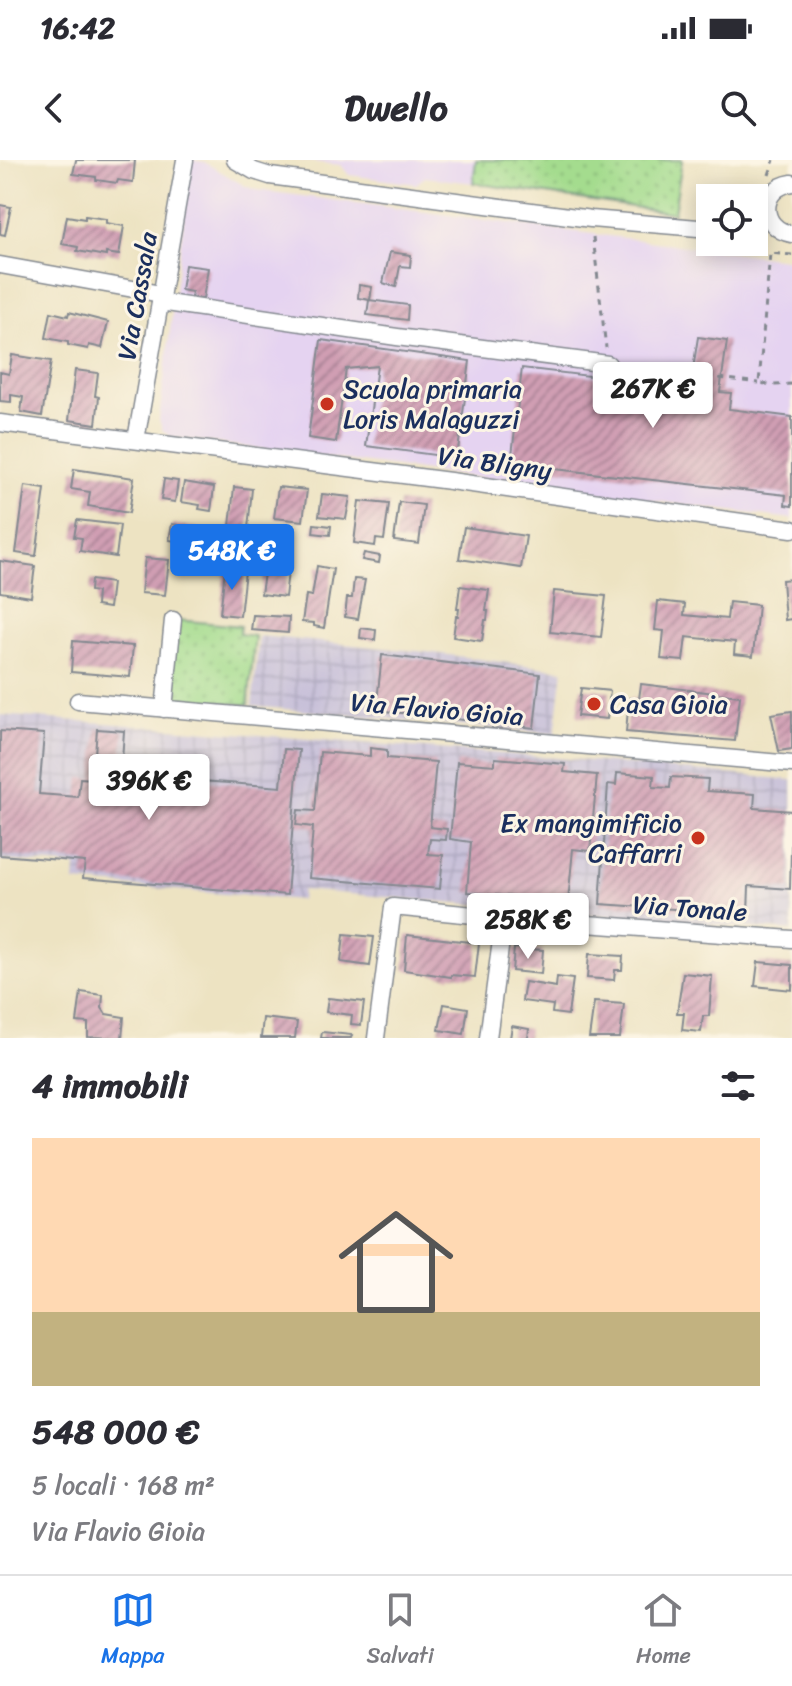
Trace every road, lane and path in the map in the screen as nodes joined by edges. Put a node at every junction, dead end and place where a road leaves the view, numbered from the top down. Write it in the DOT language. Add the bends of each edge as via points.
graph roads {
  1 [pos="185,160"];
  2 [pos="235,160"];
  3 [pos="791,182"];
  4 [pos="771,195"];
  5 [pos="768,198"];
  6 [pos="591,219"];
  7 [pos="696,228"];
  8 [pos="785,232"];
  9 [pos="792,255"];
  10 [pos="0,265"];
  11 [pos="160,298"];
  12 [pos="608,364"];
  13 [pos="759,383"];
  14 [pos="792,384"];
  15 [pos="0,423"];
  16 [pos="136,440"];
  17 [pos="792,529"];
  18 [pos="173,620"];
  19 [pos="78,701"];
  20 [pos="164,709"];
  21 [pos="792,764"];
  22 [pos="504,918"];
  23 [pos="792,939"];
  24 [pos="376,1038"];
  25 [pos="488,1038"];
  1 -- 11 [label="street, Via Cassala"];
  2 -- 6 [label="street" via="270,176"];
  3 -- 4 [label="street"];
  4 -- 5 [label="street"];
  4 -- 8 [label="street" via="769,219"];
  6 -- 7 [label="street"];
  6 -- 12 [label="path"];
  9 -- 13 [label="path" via="770,253"];
  10 -- 11 [label="street"];
  11 -- 12 [label="street" via="397,337"];
  11 -- 16 [label="street, Via Cassala"];
  12 -- 13 [label="path"];
  13 -- 14 [label="path"];
  15 -- 16 [label="street, Via Bligny"];
  16 -- 17 [label="street, Via Bligny"];
  18 -- 20 [label="street"];
  19 -- 20 [label="street, Via Flavio Gioia"];
  20 -- 21 [label="street, Via Flavio Gioia"];
  22 -- 23 [label="street, Via Tonale"];
  22 -- 24 [label="street, Via Tonale" via="393,907"];
  22 -- 25 [label="street"];
}
